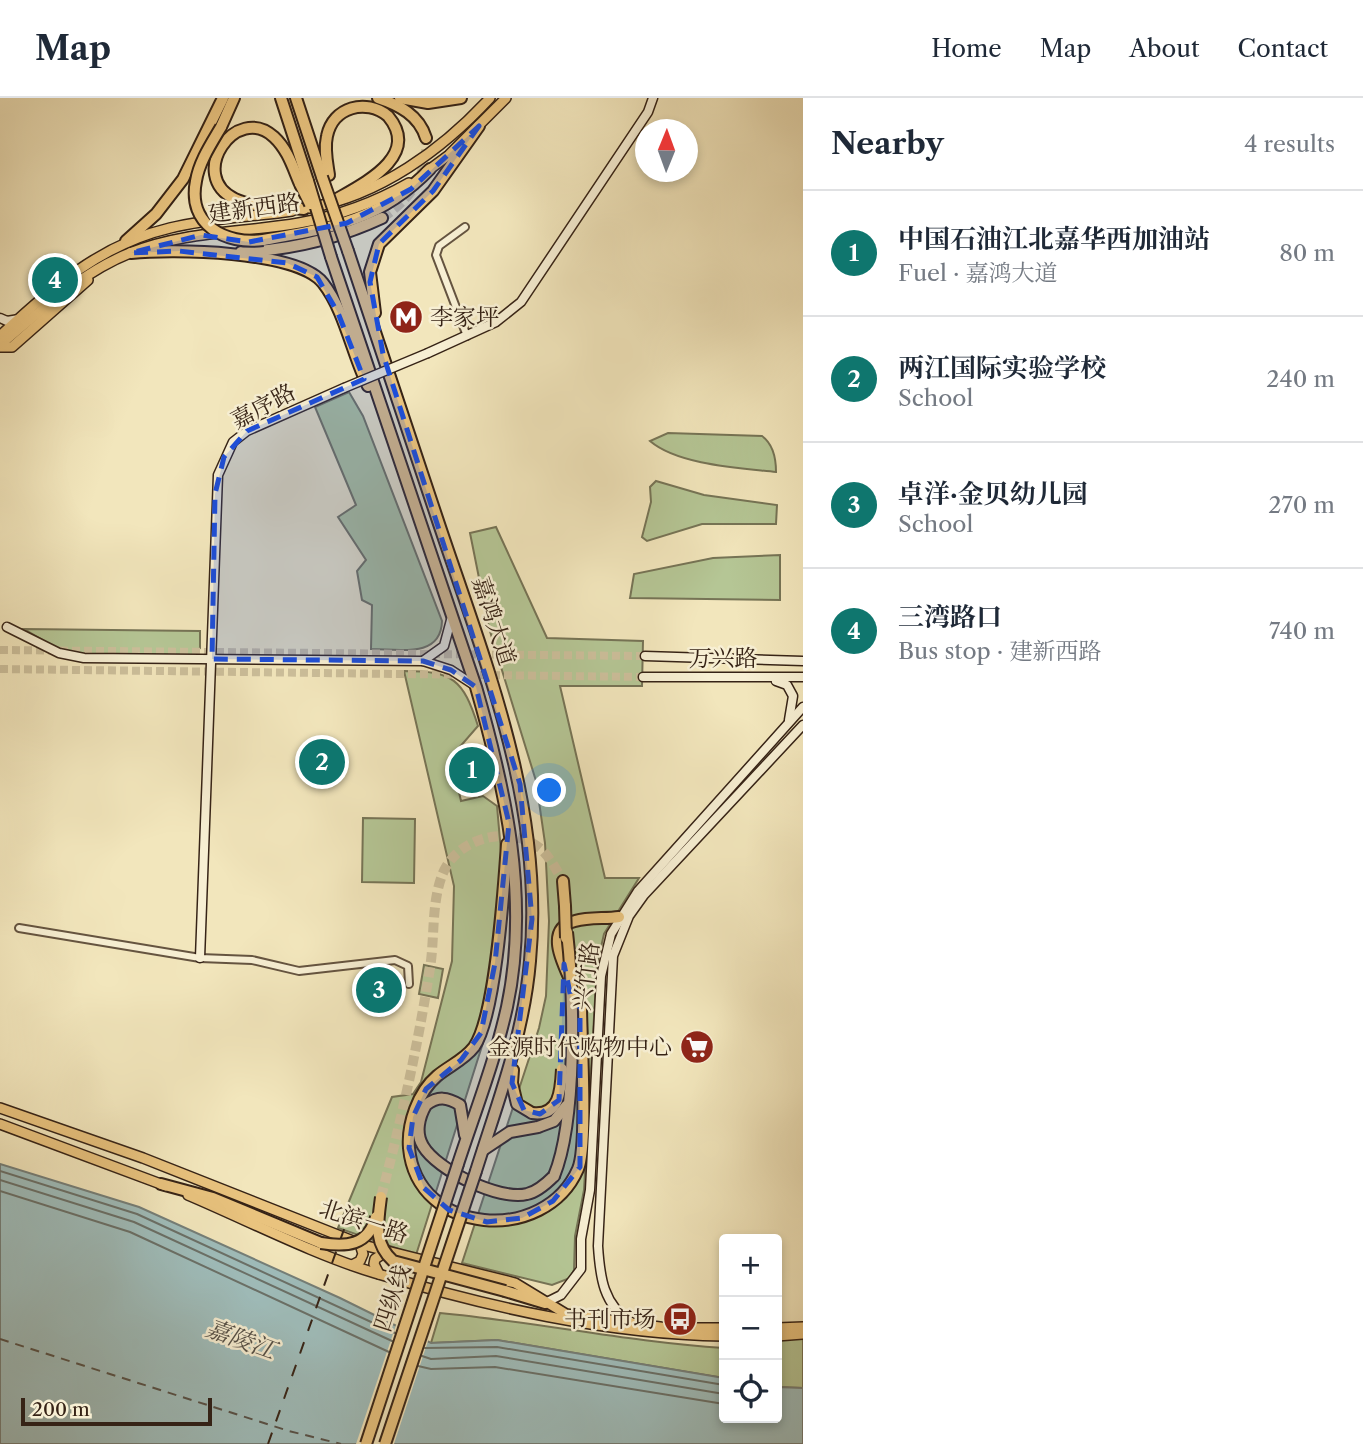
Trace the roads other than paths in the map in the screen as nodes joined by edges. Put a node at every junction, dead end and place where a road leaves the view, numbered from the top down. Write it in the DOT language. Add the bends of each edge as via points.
graph roads {
  1 [pos="223,98"];
  2 [pos="234,98"];
  3 [pos="281,98"];
  4 [pos="296,98"];
  5 [pos="378,98"];
  6 [pos="401,98"];
  7 [pos="461,98"];
  8 [pos="490,98"];
  9 [pos="506,98"];
  10 [pos="653,98"];
  11 [pos="480,126"];
  12 [pos="426,138"];
  13 [pos="430,169"];
  14 [pos="326,176"];
  15 [pos="304,183"];
  16 [pos="330,203"];
  17 [pos="304,209"];
  18 [pos="383,218"];
  19 [pos="465,227"];
  20 [pos="126,241"];
  21 [pos="179,251"];
  22 [pos="131,253"];
  23 [pos="109,263"];
  24 [pos="0,318"];
  25 [pos="22,318"];
  26 [pos="0,336"];
  27 [pos="467,336"];
  28 [pos="0,346"];
  29 [pos="383,354"];
  30 [pos="386,422"];
  31 [pos="452,612"];
  32 [pos="6,627"];
  33 [pos="645,656"];
  34 [pos="212,659"];
  35 [pos="803,661"];
  36 [pos="423,662"];
  37 [pos="643,677"];
  38 [pos="803,677"];
  39 [pos="752,678"];
  40 [pos="476,687"];
  41 [pos="803,707"];
  42 [pos="803,725"];
  43 [pos="785,728"];
  44 [pos="509,823"];
  45 [pos="562,881"];
  46 [pos="619,917"];
  47 [pos="19,928"];
  48 [pos="567,932"];
  49 [pos="200,957"];
  50 [pos="409,984"];
  51 [pos="515,1052"];
  52 [pos="581,1055"];
  53 [pos="0,1108"];
  54 [pos="0,1124"];
  55 [pos="466,1141"];
  56 [pos="483,1150"];
  57 [pos="458,1164"];
  58 [pos="476,1171"];
  59 [pos="161,1184"];
  60 [pos="581,1239"];
  61 [pos="360,1244"];
  62 [pos="598,1246"];
  63 [pos="387,1251"];
  64 [pos="352,1265"];
  65 [pos="379,1274"];
  66 [pos="545,1303"];
  67 [pos="634,1325"];
  68 [pos="803,1327"];
  69 [pos="719,1328"];
  70 [pos="782,1328"];
  71 [pos="803,1334"];
  72 [pos="719,1336"];
  73 [pos="782,1336"];
  74 [pos="366,1444"];
  75 [pos="386,1444"];
  1 -- 20 [label="highway" via="183,179 156,214"];
  2 -- 13 [label="highway, bridge" via="196,179 197,209 219,236 239,242 332,228 399,198"];
  3 -- 15 [label="highway, 嘉鸿大道"];
  4 -- 14 [label="highway, 嘉鸿大道"];
  5 -- 12 [label="highway" via="410,114"];
  6 -- 7 [label="highway" via="428,103"];
  8 -- 16 [label="main road, 建新西路" via="405,170"];
  9 -- 11 [label="main road, 建新西路"];
  10 -- 27 [label="street, 嘉序路" via="532,289 508,314"];
  11 -- 13 [label="main road, 建新西路"];
  11 -- 29 [label="highway" via="439,184 385,236 374,254 371,294"];
  13 -- 22 [label="main road, 建新西路" via="390,194 334,215 186,237"];
  14 -- 16 [label="highway" via="326,142 338,116 347,109 367,107 388,116 398,137 392,161"];
  14 -- 29 [label="highway, 嘉鸿大道, bridge"];
  15 -- 17 [label="highway" via="276,138 264,131 233,133 218,150 215,176 227,194 253,204"];
  15 -- 30 [label="highway, 嘉鸿大道, bridge"];
  16 -- 17 [label="main road, 建新西路"];
  17 -- 20 [label="main road, 建新西路" via="189,224"];
  18 -- 21 [label="highway" via="298,245"];
  19 -- 27 [label="street" via="439,246 436,255"];
  20 -- 25 [label="main road, 建新西路" via="72,274"];
  21 -- 22 [label="highway"];
  21 -- 30 [label="highway" via="288,262 317,277 334,302 354,359"];
  22 -- 23 [label="main road, 建新西路"];
  23 -- 28 [label="main road, 建新西路" via="81,279"];
  23 -- 28 [label="main road" via="12,347"];
  24 -- 25 [label="street"];
  25 -- 26 [label="main road, 建新西路"];
  27 -- 34 [label="street, 嘉序路, bridge" via="247,431 233,442 224,457 215,494"];
  29 -- 51 [label="highway, 嘉鸿大道" via="520,784 530,847 532,919"];
  30 -- 31 [label="highway, 嘉鸿大道"];
  31 -- 36 [label="street" via="444,646"];
  31 -- 40 [label="highway, 嘉鸿大道"];
  32 -- 34 [label="street" via="71,657"];
  33 -- 35 [label="street, 万兴路"];
  34 -- 36 [label="street"];
  34 -- 49 [label="street, 嘉序路"];
  36 -- 40 [label="street" via="460,674"];
  37 -- 39 [label="street, 万兴路"];
  38 -- 39 [label="street, 万兴路"];
  39 -- 43 [label="street" via="778,681 790,688 793,705"];
  40 -- 44 [label="highway, 嘉鸿大道"];
  41 -- 43 [label="street, 兴竹路"];
  42 -- 62 [label="street, 兴竹路" via="644,895 620,934 610,976"];
  43 -- 46 [label="street, 兴竹路"];
  44 -- 52 [label="highway" via="501,915 481,1033 461,1060 426,1088 413,1117 409,1148 425,1188 449,1210 487,1222 522,1218 553,1201 579,1167"];
  44 -- 55 [label="highway, 嘉鸿大道" via="515,919 507,1004"];
  45 -- 48 [label="highway, bridge"];
  46 -- 52 [label="highway" via="572,921 558,938 558,953 581,1005"];
  46 -- 60 [label="street, 兴竹路" via="601,976 590,1190"];
  47 -- 49 [label="street"];
  48 -- 51 [label="highway, bridge" via="564,1054 559,1100 548,1112 533,1113 517,1104 513,1095"];
  48 -- 55 [label="highway, bridge" via="569,1073 560,1160 554,1176 526,1195 488,1189 461,1177 434,1161 421,1144 418,1128 426,1105 440,1098 460,1105"];
  49 -- 50 [label="street" via="252,960 299,971 396,960 408,966"];
  51 -- 56 [label="highway, 嘉鸿大道"];
  52 -- 56 [label="highway, bridge" via="573,1089 554,1121 510,1132"];
  53 -- 61 [label="main road, 北滨一路" via="143,1158"];
  54 -- 59 [label="main road, 北滨一路"];
  55 -- 57 [label="highway, 嘉鸿大道"];
  56 -- 58 [label="highway, 嘉鸿大道"];
  57 -- 74 [label="highway, 四纵线, bridge"];
  58 -- 75 [label="highway, 四纵线, bridge"];
  59 -- 64 [label="main road, 北滨一路"];
  59 -- 66 [label="highway, bridge" via="214,1198 321,1243 343,1247 365,1237 381,1198 378,1238 393,1261"];
  60 -- 62 [label="street" via="588,1253"];
  60 -- 66 [label="street, 兴竹路" via="581,1269 573,1283"];
  61 -- 63 [label="main road, 北滨一路"];
  61 -- 64 [label="main road" via="363,1254"];
  62 -- 67 [label="street, 兴竹路" via="606,1295"];
  63 -- 65 [label="main road" via="375,1259"];
  63 -- 66 [label="main road, 北滨一路" via="515,1283"];
  64 -- 65 [label="main road, 北滨一路"];
  65 -- 72 [label="main road, 北滨一路" via="573,1323"];
  66 -- 67 [label="main road, 北滨一路" via="566,1314"];
  67 -- 69 [label="main road, 北滨一路"];
  68 -- 70 [label="main road"];
  71 -- 73 [label="main road"];
}
